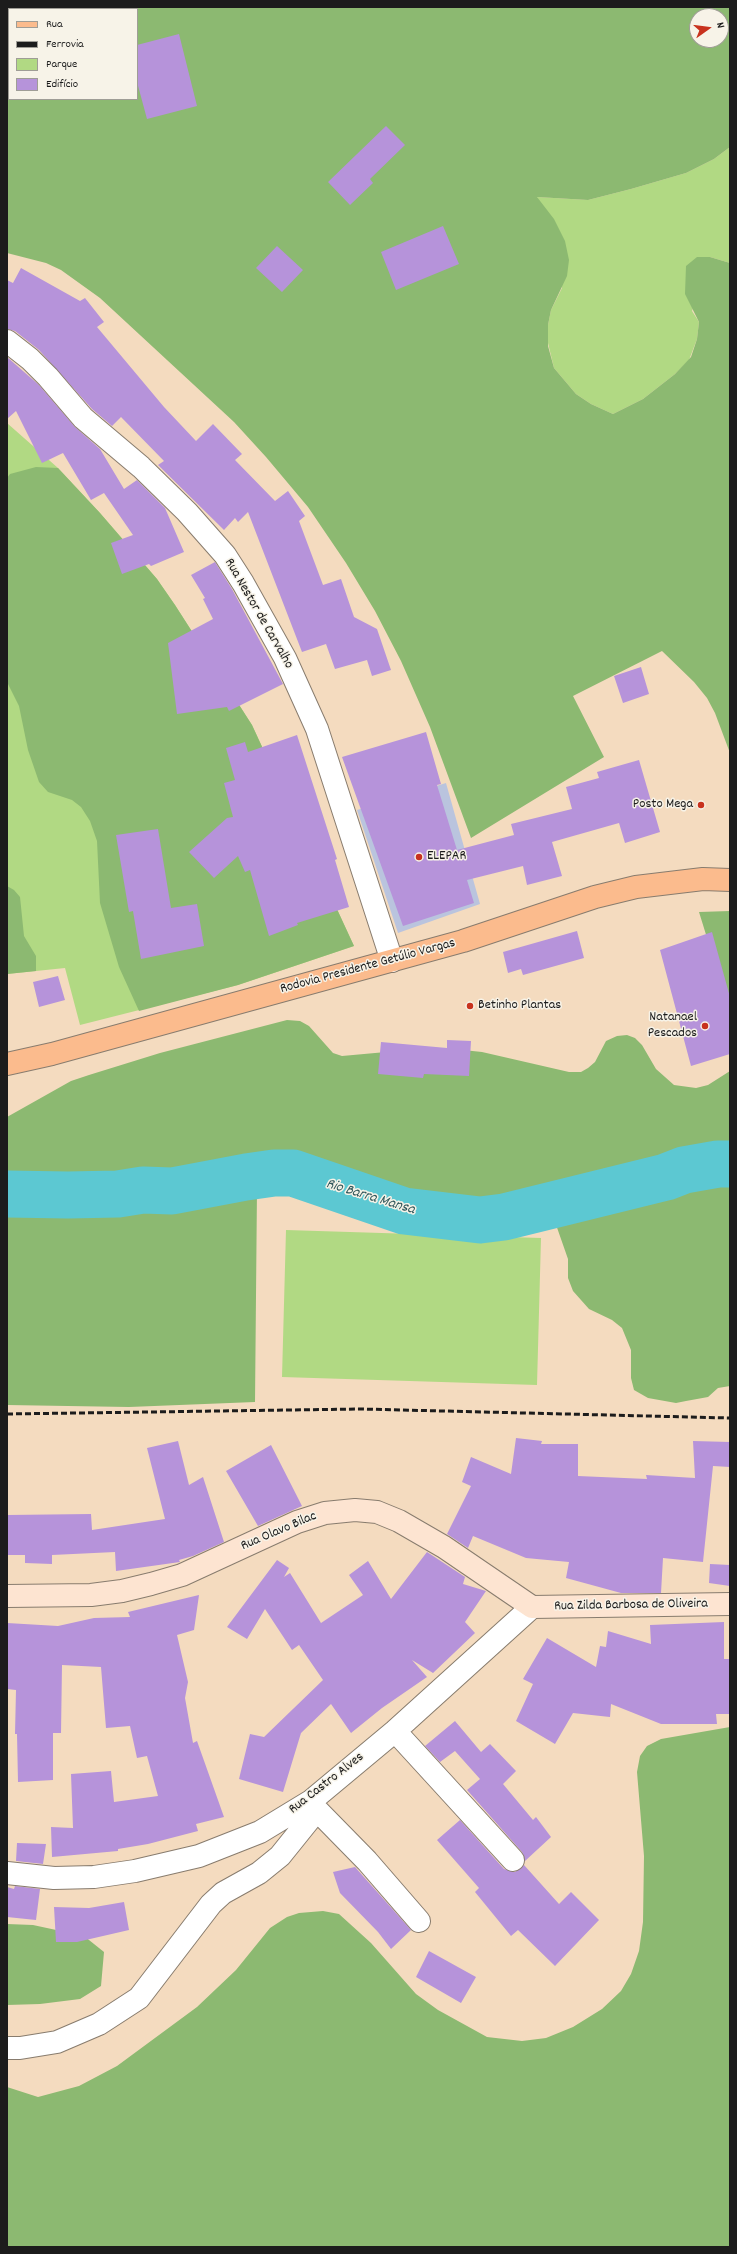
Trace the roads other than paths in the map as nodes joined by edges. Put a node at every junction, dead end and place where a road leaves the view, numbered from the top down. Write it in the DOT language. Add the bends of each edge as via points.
graph roads {
  1 [pos="7,341"];
  2 [pos="730,880"];
  3 [pos="392,961"];
  4 [pos="7,1064"];
  5 [pos="7,1596"];
  6 [pos="730,1604"];
  7 [pos="532,1607"];
  8 [pos="395,1730"];
  9 [pos="314,1805"];
  10 [pos="513,1860"];
  11 [pos="7,1873"];
  12 [pos="419,1921"];
  13 [pos="7,2048"];
  1 -- 3 [label="street, Rua Nestor de Carvalho" via="48,377 88,423 141,467 187,512 225,555 243,583 284,658 317,729"];
  2 -- 3 [label="main road, Rodovia Presidente Getúlio Vargas" via="703,879 636,887 559,908 463,941"];
  3 -- 4 [label="main road, Rodovia Presidente Getúlio Vargas"];
  5 -- 7 [label="street, Rua Olavo Bilac" via="91,1594 122,1591 151,1584 182,1575 297,1522 325,1513 355,1510 377,1512 399,1521 444,1547"];
  6 -- 7 [label="street, Rua Zilda Barbosa de Oliveira"];
  7 -- 8 [label="street, Rua Castro Alves"];
  8 -- 9 [label="street, Rua Castro Alves"];
  8 -- 10 [label="street"];
  9 -- 11 [label="street, Rua Castro Alves" via="260,1832 199,1856 135,1871 94,1877 54,1878"];
  9 -- 12 [label="street"];
  9 -- 13 [label="street" via="280,1856 259,1873 223,1892 211,1904 139,1998 99,2024 58,2042"];
}
